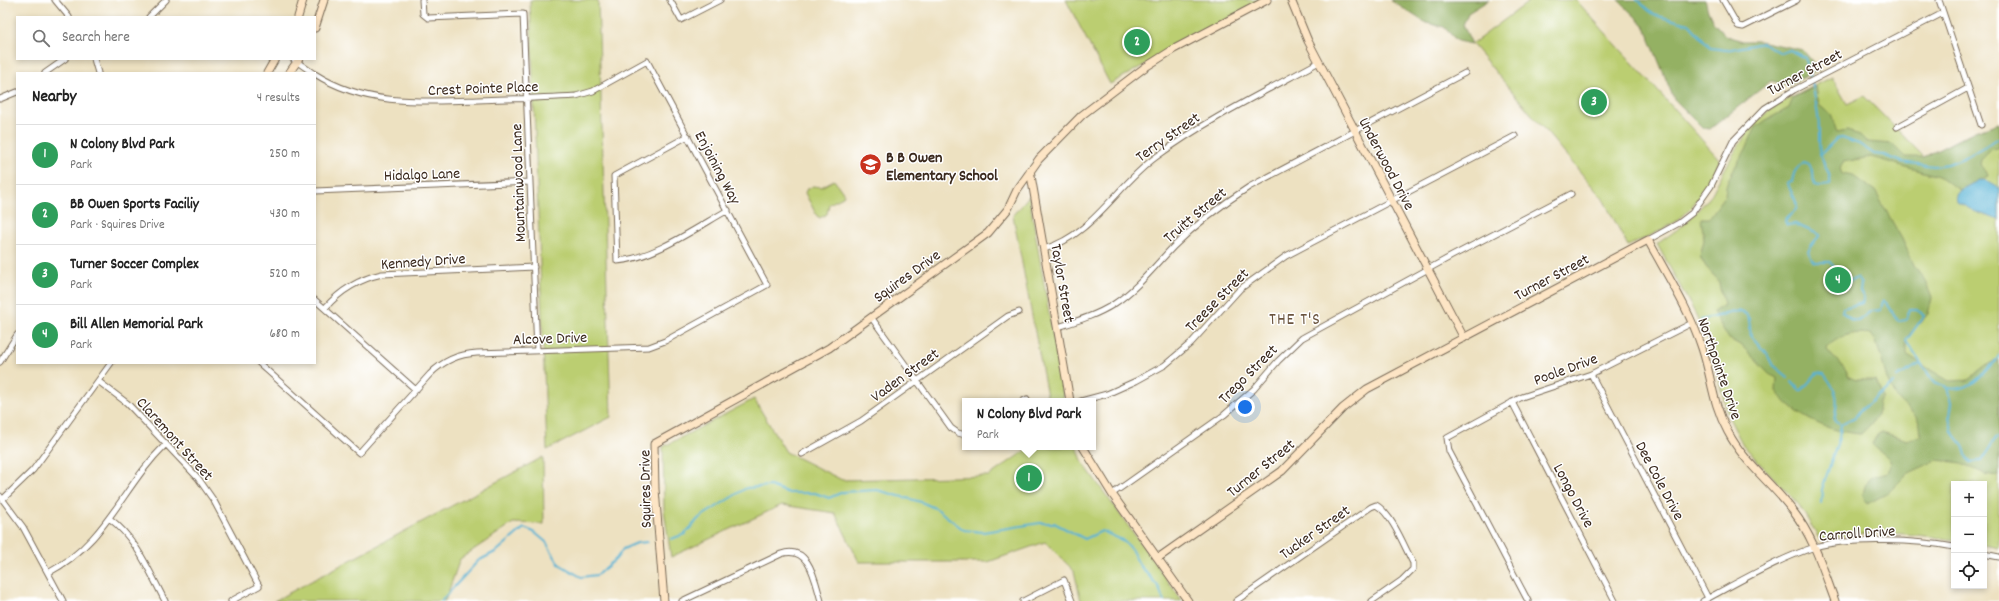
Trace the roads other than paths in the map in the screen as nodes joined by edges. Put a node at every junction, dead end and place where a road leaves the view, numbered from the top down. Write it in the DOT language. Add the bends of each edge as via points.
graph roads {
  1 [pos="55,0"];
  2 [pos="166,0"];
  3 [pos="303,0"];
  4 [pos="324,0"];
  5 [pos="422,0"];
  6 [pos="670,0"];
  7 [pos="720,0"];
  8 [pos="1267,0"];
  9 [pos="1291,0"];
  10 [pos="1723,0"];
  11 [pos="1797,0"];
  12 [pos="1939,0"];
  13 [pos="1943,13"];
  14 [pos="68,16"];
  15 [pos="150,16"];
  16 [pos="298,16"];
  17 [pos="316,25"];
  18 [pos="64,60"];
  19 [pos="94,60"];
  20 [pos="274,60"];
  21 [pos="297,60"];
  22 [pos="648,61"];
  23 [pos="1319,62"];
  24 [pos="46,72"];
  25 [pos="98,72"];
  26 [pos="268,72"];
  27 [pos="290,72"];
  28 [pos="312,72"];
  29 [pos="1465,73"];
  30 [pos="316,75"];
  31 [pos="1968,88"];
  32 [pos="16,92"];
  33 [pos="526,98"];
  34 [pos="0,99"];
  35 [pos="1981,125"];
  36 [pos="1896,127"];
  37 [pos="1355,131"];
  38 [pos="688,136"];
  39 [pos="1515,136"];
  40 [pos="1030,170"];
  41 [pos="530,182"];
  42 [pos="316,191"];
  43 [pos="1571,194"];
  44 [pos="1391,200"];
  45 [pos="728,210"];
  46 [pos="1648,240"];
  47 [pos="1044,249"];
  48 [pos="534,267"];
  49 [pos="1428,269"];
  50 [pos="767,285"];
  51 [pos="316,301"];
  52 [pos="325,308"];
  53 [pos="1019,312"];
  54 [pos="871,317"];
  55 [pos="1692,323"];
  56 [pos="1058,327"];
  57 [pos="16,337"];
  58 [pos="1464,338"];
  59 [pos="537,351"];
  60 [pos="0,362"];
  61 [pos="110,364"];
  62 [pos="260,364"];
  63 [pos="1591,374"];
  64 [pos="98,381"];
  65 [pos="917,381"];
  66 [pos="416,390"];
  67 [pos="1070,398"];
  68 [pos="1092,398"];
  69 [pos="1512,402"];
  70 [pos="962,434"];
  71 [pos="166,444"];
  72 [pos="1085,450"];
  73 [pos="802,454"];
  74 [pos="1112,494"];
  75 [pos="1,497"];
  76 [pos="109,518"];
  77 [pos="1815,547"];
  78 [pos="1951,548"];
  79 [pos="1987,555"];
  80 [pos="1999,557"];
  81 [pos="1158,558"];
  82 [pos="48,573"];
  83 [pos="1708,598"];
  84 [pos="63,601"];
  85 [pos="165,601"];
  86 [pos="231,601"];
  87 [pos="664,601"];
  88 [pos="682,601"];
  89 [pos="821,601"];
  90 [pos="1024,601"];
  91 [pos="1072,601"];
  92 [pos="1188,601"];
  93 [pos="1236,601"];
  94 [pos="1372,601"];
  95 [pos="1528,601"];
  96 [pos="1615,601"];
  97 [pos="1703,601"];
  98 [pos="1835,601"];
  1 -- 14 [label="street"];
  2 -- 15 [label="street"];
  3 -- 16 [label="street"];
  4 -- 17 [label="street"];
  5 -- 33 [label="street, Mountainwood Lane" via="423,14 428,18 523,14"];
  6 -- 7 [label="street" via="681,20"];
  8 -- 40 [label="street, Squires Drive" via="1174,49 1144,68 1082,115"];
  9 -- 23 [label="street, Underwood Drive"];
  10 -- 11 [label="street" via="1738,26 1743,28"];
  12 -- 13 [label="street"];
  13 -- 31 [label="street"];
  13 -- 46 [label="street, Turner Street" via="1794,90 1765,108 1741,131 1726,153 1711,186 1692,213 1680,223"];
  18 -- 24 [label="street"];
  19 -- 25 [label="street"];
  20 -- 26 [label="street"];
  21 -- 27 [label="street"];
  21 -- 28 [label="street, Crest Pointe Place"];
  22 -- 33 [label="street, Crest Pointe Place" via="593,92 576,96"];
  22 -- 38 [label="street, Enjoining Way"];
  23 -- 37 [label="street, Underwood Drive"];
  23 -- 47 [label="street, Terry Street" via="1187,135 1154,158 1128,181 1085,227 1060,245"];
  29 -- 37 [label="street, Truitt Street"];
  30 -- 33 [label="street, Crest Pointe Place" via="361,94 390,101 438,102"];
  31 -- 35 [label="street"];
  31 -- 36 [label="street"];
  32 -- 34 [label="street"];
  33 -- 41 [label="street, Mountainwood Lane"];
  37 -- 44 [label="street, Underwood Drive"];
  37 -- 56 [label="street, Truitt Street" via="1220,205 1186,234 1132,290 1114,304 1095,314"];
  38 -- 45 [label="street, Enjoining Way"];
  38 -- 45 [label="street" via="614,176 617,261 645,255"];
  39 -- 44 [label="street, Treese Street"];
  40 -- 47 [label="street, Taylor Street"];
  40 -- 54 [label="street, Squires Drive" via="1008,209 988,233"];
  41 -- 42 [label="street, Hidalgo Lane"];
  41 -- 48 [label="street, Mountainwood Lane"];
  43 -- 49 [label="street, Trego Street"];
  44 -- 49 [label="street, Underwood Drive"];
  44 -- 68 [label="street, Treese Street" via="1263,271 1240,289 1191,343 1165,365 1107,394"];
  45 -- 50 [label="street, Enjoining Way"];
  46 -- 55 [label="street, Northpointe Drive"];
  46 -- 58 [label="street, Turner Street"];
  47 -- 56 [label="street, Taylor Street"];
  48 -- 52 [label="street, Kennedy Drive" via="382,274 350,287"];
  48 -- 59 [label="street, Mountainwood Lane"];
  49 -- 58 [label="street, Underwood Drive"];
  49 -- 74 [label="street, Trego Street" via="1302,338 1254,389 1224,415"];
  50 -- 59 [label="street, Alcove Drive" via="649,347"];
  51 -- 52 [label="street"];
  52 -- 66 [label="street"];
  53 -- 65 [label="street, Vaden Street" via="1008,316"];
  54 -- 65 [label="street"];
  54 -- 87 [label="street, Squires Drive" via="829,348 654,444"];
  55 -- 63 [label="street, Poole Drive"];
  55 -- 77 [label="street, Northpointe Drive" via="1702,349 1716,407 1727,432 1737,448 1792,509"];
  56 -- 67 [label="street, Taylor Street"];
  57 -- 60 [label="street"];
  58 -- 81 [label="street, Turner Street" via="1355,397 1282,471"];
  59 -- 66 [label="street, Alcove Drive" via="474,353 457,357 436,369"];
  61 -- 64 [label="street"];
  62 -- 66 [label="street, Alcove Drive" via="359,453"];
  63 -- 69 [label="street, Poole Drive" via="1551,386"];
  63 -- 83 [label="street, Dee Cole Drive"];
  64 -- 71 [label="street, Claremont Street" via="127,403"];
  64 -- 75 [label="street" via="30,474"];
  65 -- 70 [label="street" via="951,428"];
  65 -- 73 [label="street, Vaden Street" via="862,421"];
  69 -- 95 [label="street, Poole Drive" via="1447,438 1450,451"];
  69 -- 96 [label="street, Longo Drive"];
  71 -- 76 [label="street"];
  71 -- 86 [label="street, Claremont Street" via="208,492 259,586"];
  72 -- 74 [label="street"];
  74 -- 81 [label="street"];
  75 -- 82 [label="street" via="20,522"];
  76 -- 82 [label="street" via="82,550"];
  76 -- 85 [label="street" via="133,542"];
  77 -- 78 [label="street, Carroll Drive" via="1837,543 1905,541"];
  77 -- 83 [label="street, Carroll Drive"];
  77 -- 98 [label="street, Northpointe Drive"];
  79 -- 80 [label="street"];
  81 -- 92 [label="street"];
  82 -- 84 [label="street"];
  83 -- 97 [label="street, Carroll Drive"];
  88 -- 89 [label="street" via="792,551 809,563"];
  90 -- 91 [label="street" via="1064,580"];
  93 -- 94 [label="street, Tucker Street" via="1376,505 1383,509 1413,563 1413,569"];
}
